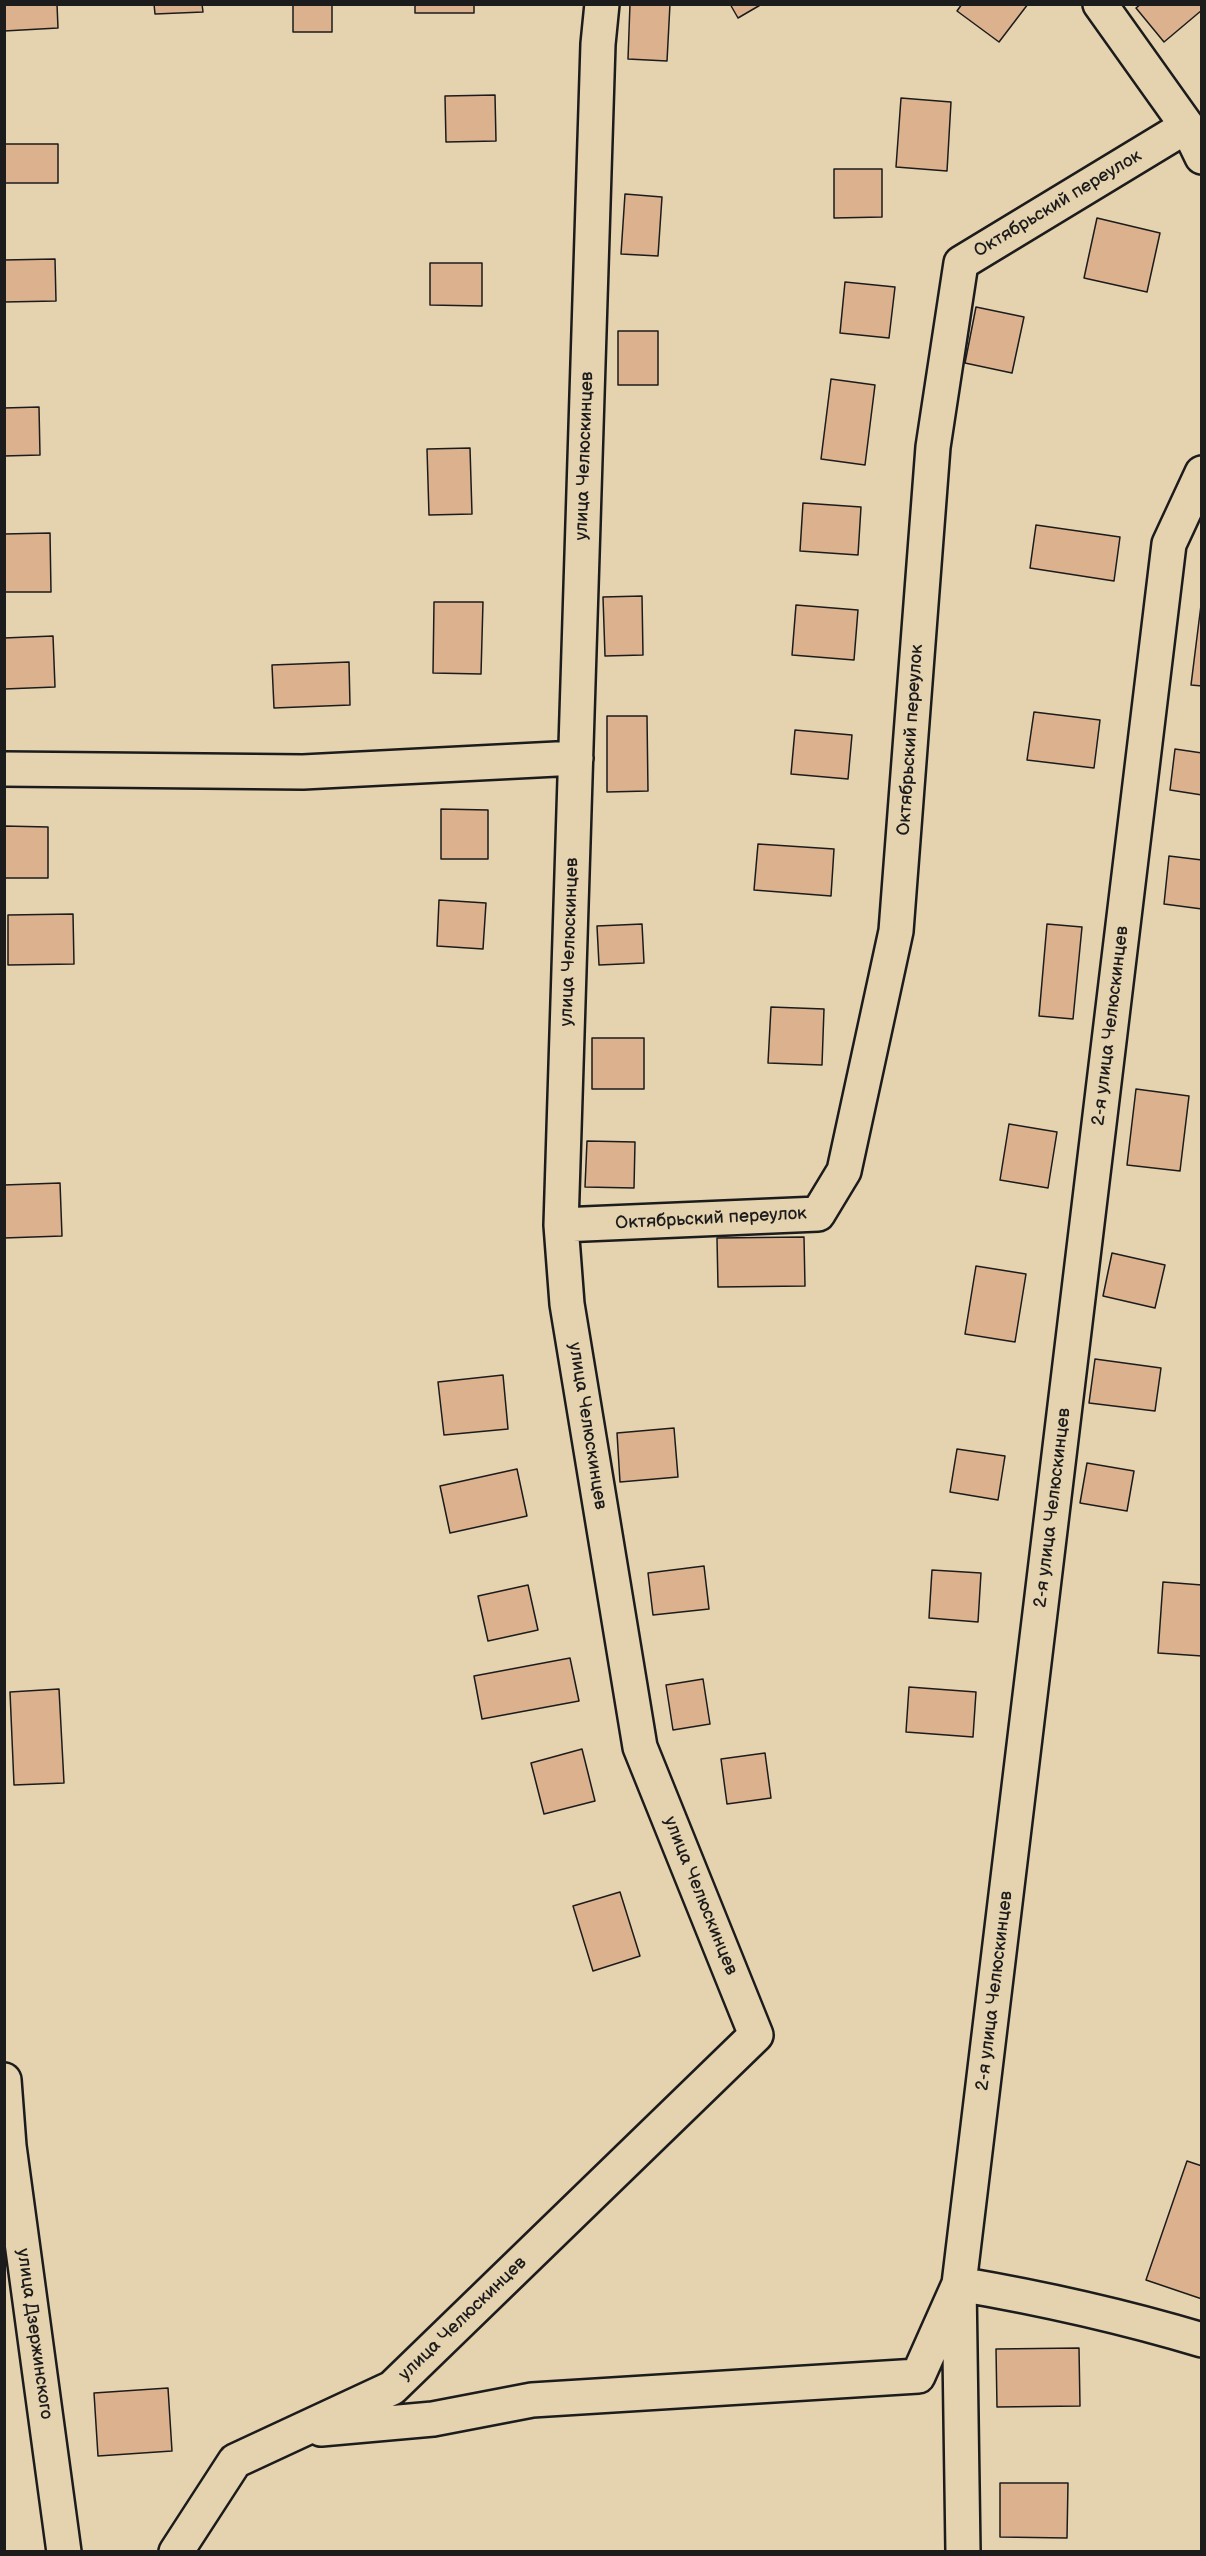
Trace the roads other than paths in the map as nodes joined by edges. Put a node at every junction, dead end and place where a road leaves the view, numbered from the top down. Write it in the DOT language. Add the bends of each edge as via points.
graph roads {
  1 [pos="602,4"];
  2 [pos="1100,4"];
  3 [pos="1186,126"];
  4 [pos="1202,157"];
  5 [pos="1202,473"];
  6 [pos="576,759"];
  7 [pos="4,769"];
  8 [pos="561,1225"];
  9 [pos="4,2080"];
  10 [pos="959,2284"];
  11 [pos="1202,2340"];
  12 [pos="307,2428"];
  13 [pos="64,2552"];
  14 [pos="176,2552"];
  15 [pos="963,2552"];
  1 -- 6 [label="street, улица Челюскинцев"];
  2 -- 3 [label="street"];
  3 -- 4 [label="street"];
  3 -- 8 [label="street, Октябрьский переулок" via="961,263 933,447 896,931 844,1171 818,1214"];
  5 -- 10 [label="street, 2-я улица Челюскинцев" via="1169,544"];
  6 -- 7 [label="street" via="303,772"];
  6 -- 8 [label="street, улица Челюскинцев"];
  8 -- 12 [label="street, улица Челюскинцев" via="567,1304 640,1747 756,2035 392,2388"];
  9 -- 13 [label="street, улица Дзержинского" via="9,2146"];
  10 -- 11 [label="street" via="1144,2323"];
  10 -- 12 [label="street" via="918,2376 532,2400 433,2419"];
  10 -- 15 [label="street, 2-я улица Челюскинцев"];
  12 -- 14 [label="street, улица Челюскинцев" via="235,2461"];
}
